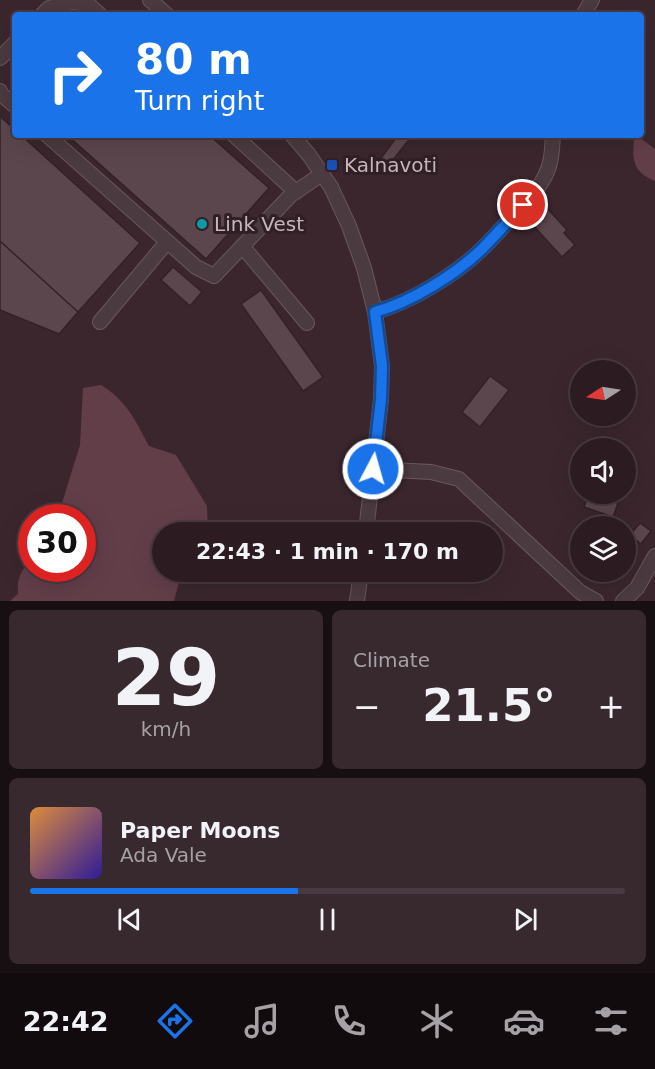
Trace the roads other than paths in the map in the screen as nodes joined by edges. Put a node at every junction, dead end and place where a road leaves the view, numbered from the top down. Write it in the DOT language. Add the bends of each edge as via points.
graph roads {
  1 [pos="150,0"];
  2 [pos="45,12"];
  3 [pos="96,12"];
  4 [pos="164,12"];
  5 [pos="12,46"];
  6 [pos="0,58"];
  7 [pos="0,91"];
  8 [pos="12,103"];
  9 [pos="50,138"];
  10 [pos="237,138"];
  11 [pos="294,138"];
  12 [pos="553,138"];
  13 [pos="322,174"];
  14 [pos="296,192"];
  15 [pos="167,242"];
  16 [pos="242,246"];
  17 [pos="375,312"];
  18 [pos="100,322"];
  19 [pos="308,322"];
  20 [pos="373,469"];
  21 [pos="367,522"];
  22 [pos="655,556"];
  23 [pos="360,582"];
  24 [pos="357,601"];
  25 [pos="596,601"];
  26 [pos="623,601"];
  1 -- 4 [label="street"];
  2 -- 3 [label="street" via="73,2 87,4"];
  5 -- 6 [label="street"];
  7 -- 8 [label="street"];
  9 -- 15 [label="street"];
  10 -- 14 [label="street"];
  11 -- 13 [label="street"];
  12 -- 17 [label="street" via="551,158 537,190 481,250 426,289"];
  13 -- 14 [label="street"];
  13 -- 17 [label="street" via="349,226"];
  14 -- 16 [label="street"];
  15 -- 16 [label="street" via="196,267 214,276"];
  15 -- 18 [label="street"];
  16 -- 19 [label="street"];
  17 -- 20 [label="street" via="382,366"];
  20 -- 21 [label="street"];
  20 -- 25 [label="street" via="431,472 459,478 580,592"];
  22 -- 26 [label="street" via="637,588"];
  23 -- 24 [label="street"];
}
